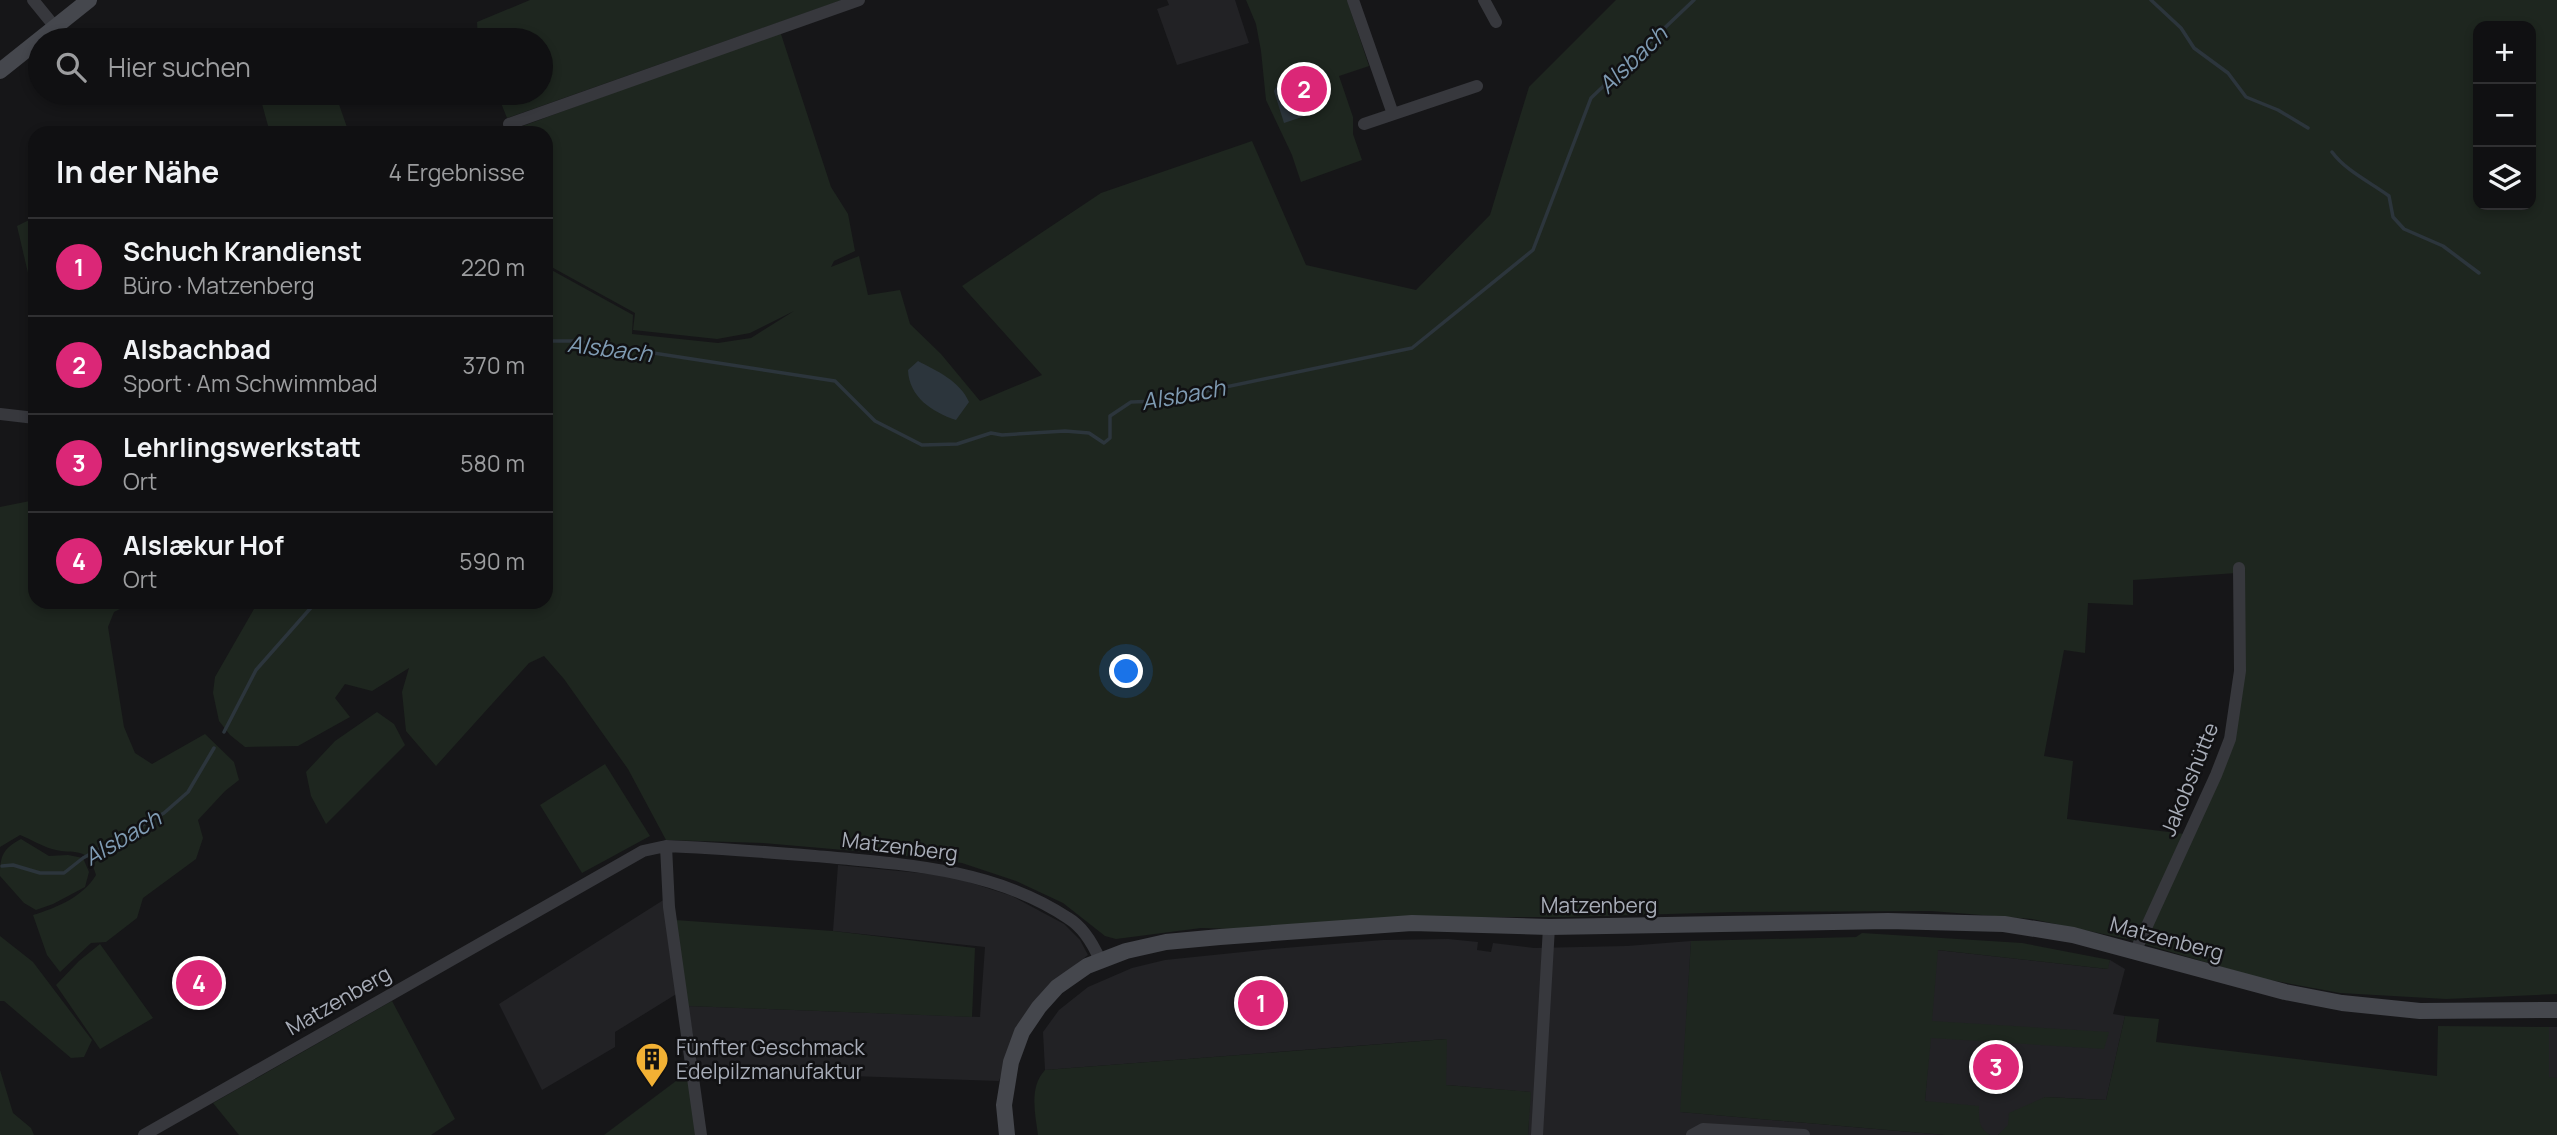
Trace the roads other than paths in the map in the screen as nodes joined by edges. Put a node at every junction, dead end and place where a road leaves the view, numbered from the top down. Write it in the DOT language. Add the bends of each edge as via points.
graph roads {
  1 [pos="33,0"];
  2 [pos="89,0"];
  3 [pos="859,0"];
  4 [pos="1353,0"];
  5 [pos="1484,0"];
  6 [pos="1496,22"];
  7 [pos="55,27"];
  8 [pos="28,49"];
  9 [pos="0,71"];
  10 [pos="1477,86"];
  11 [pos="1393,114"];
  12 [pos="509,124"];
  13 [pos="1364,124"];
  14 [pos="0,414"];
  15 [pos="28,417"];
  16 [pos="2239,568"];
  17 [pos="666,846"];
  18 [pos="1549,928"];
  19 [pos="2135,952"];
  20 [pos="1101,960"];
  21 [pos="2557,1010"];
  22 [pos="150,1133"];
  23 [pos="701,1135"];
  24 [pos="1007,1135"];
  25 [pos="1537,1135"];
  26 [pos="1692,1135"];
  27 [pos="1804,1135"];
  1 -- 7 [label="street"];
  2 -- 7 [label="street"];
  3 -- 12 [label="street"];
  4 -- 11 [label="street"];
  5 -- 6 [label="street"];
  8 -- 9 [label="street"];
  10 -- 11 [label="street"];
  11 -- 13 [label="street"];
  14 -- 15 [label="street"];
  16 -- 19 [label="street, Jakobshütte" via="2240,671 2230,739"];
  17 -- 20 [label="street, Matzenberg" via="892,863 979,879 1034,899 1070,919"];
  17 -- 22 [label="street, Matzenberg" via="630,857"];
  17 -- 23 [label="street" via="669,907"];
  18 -- 19 [label="street, Matzenberg" via="2004,924 2073,935"];
  18 -- 20 [label="street, Matzenberg" via="1412,923 1143,946"];
  18 -- 25 [label="street"];
  19 -- 21 [label="street, Matzenberg" via="2342,1003 2420,1011"];
  20 -- 24 [label="street" via="1057,987 1022,1032 1004,1092"];
  26 -- 27 [label="street" via="1703,1129"];
}
